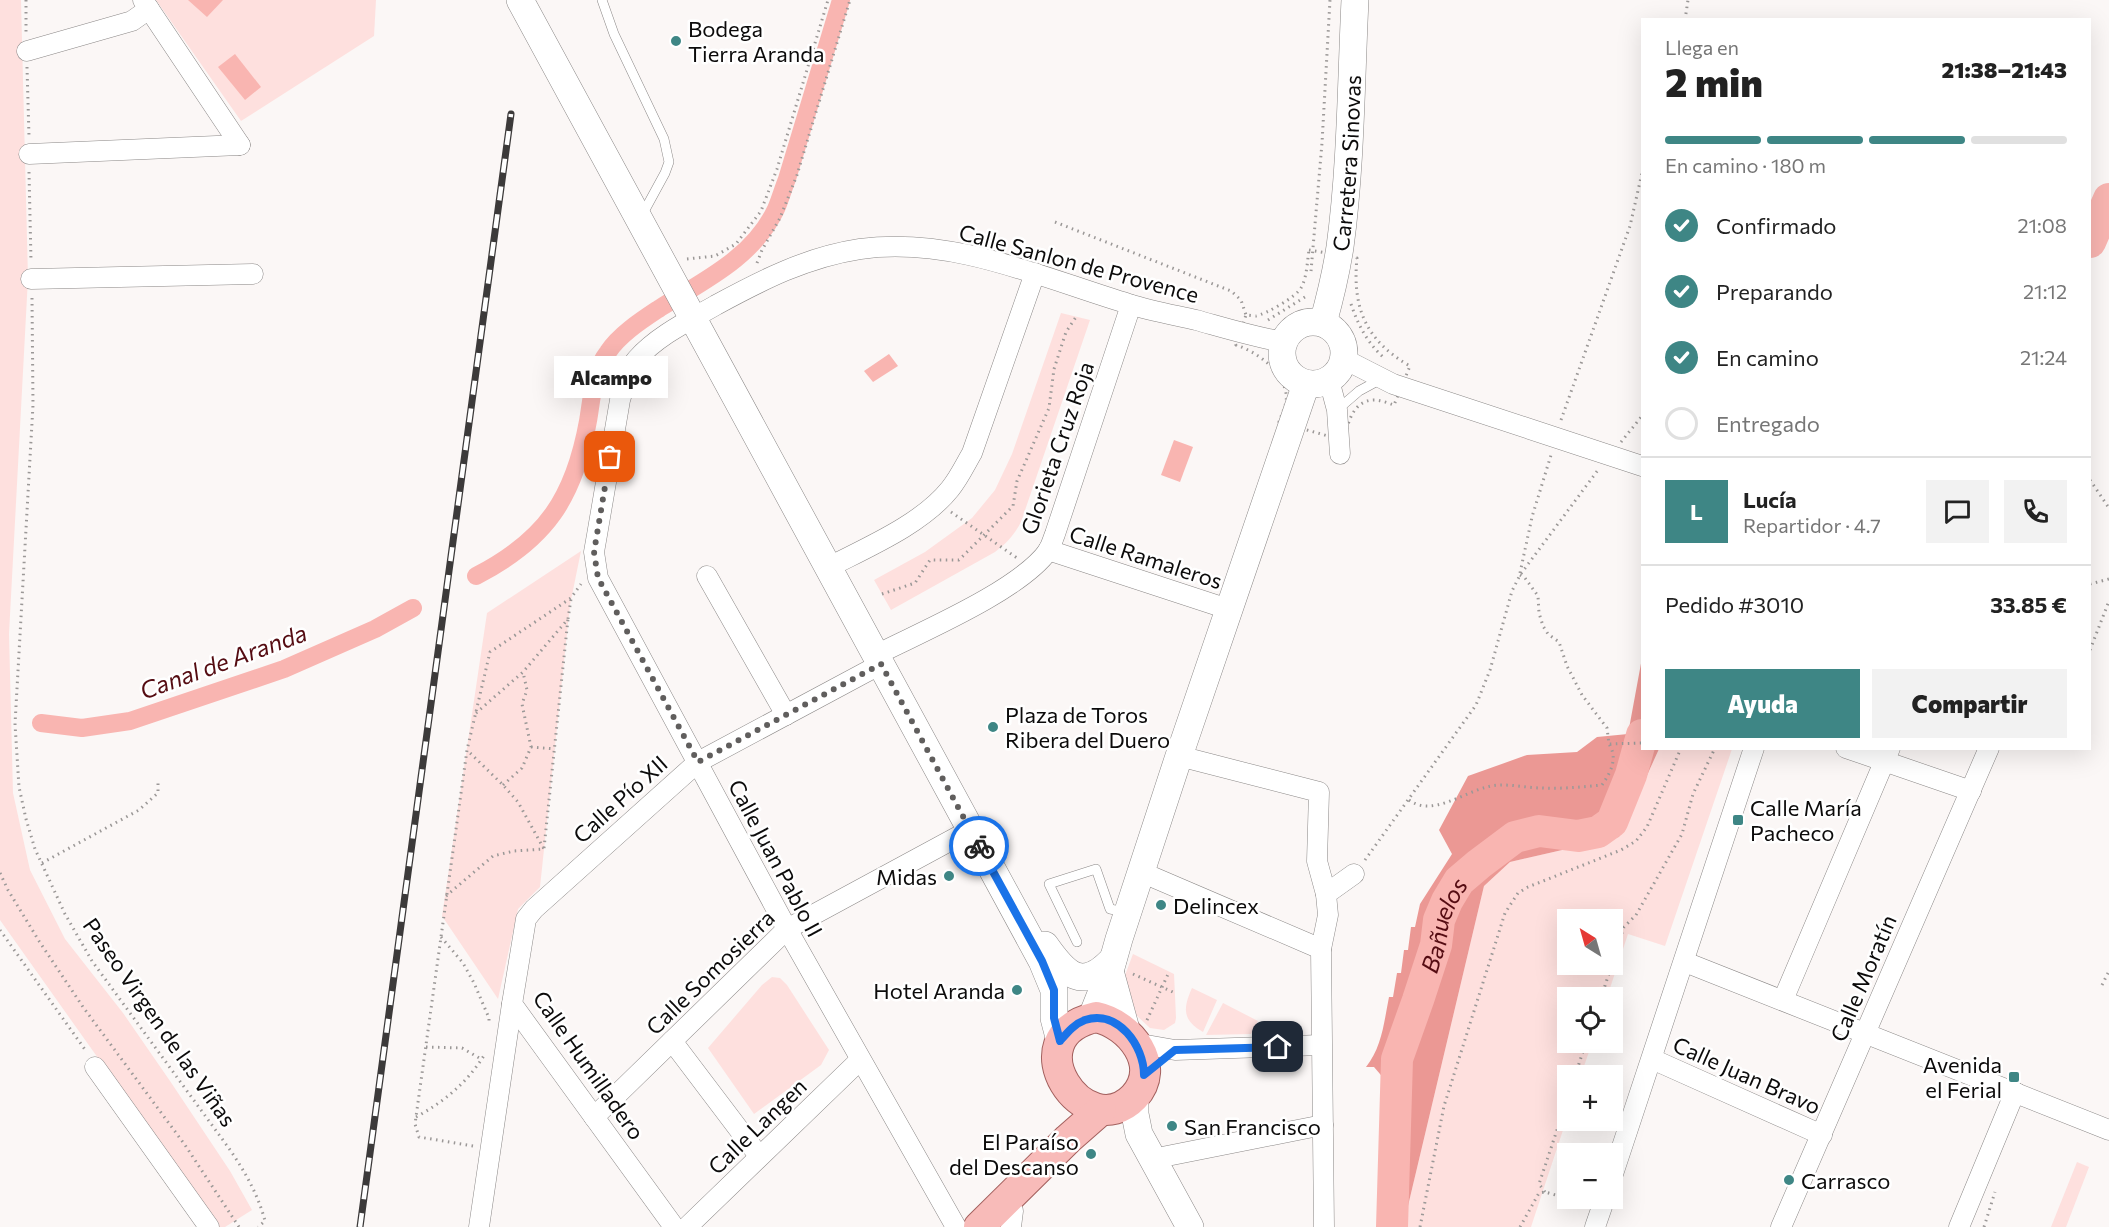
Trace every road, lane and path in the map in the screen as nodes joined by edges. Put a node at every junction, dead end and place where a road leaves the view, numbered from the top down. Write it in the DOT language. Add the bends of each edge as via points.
graph roads {
  1 [pos="26,0"];
  2 [pos="520,0"];
  3 [pos="602,0"];
  4 [pos="828,0"];
  5 [pos="850,0"];
  6 [pos="1330,0"];
  7 [pos="1355,0"];
  8 [pos="1688,0"];
  9 [pos="146,5"];
  10 [pos="1685,18"];
  11 [pos="27,51"];
  12 [pos="29,154"];
  13 [pos="1641,176"];
  14 [pos="639,220"];
  15 [pos="1055,222"];
  16 [pos="659,255"];
  17 [pos="1325,258"];
  18 [pos="1035,273"];
  19 [pos="253,274"];
  20 [pos="31,279"];
  21 [pos="1310,280"];
  22 [pos="749,287"];
  23 [pos="1308,290"];
  24 [pos="684,302"];
  25 [pos="1351,303"];
  26 [pos="1131,305"];
  27 [pos="1076,317"];
  28 [pos="1242,322"];
  29 [pos="1261,322"];
  30 [pos="1323,324"];
  31 [pos="1284,342"];
  32 [pos="1384,370"];
  33 [pos="1326,374"];
  34 [pos="1406,377"];
  35 [pos="1337,410"];
  36 [pos="1641,417"];
  37 [pos="1292,426"];
  38 [pos="1554,438"];
  39 [pos="1339,445"];
  40 [pos="1627,446"];
  41 [pos="1614,449"];
  42 [pos="1641,465"];
  43 [pos="2091,481"];
  44 [pos="939,500"];
  45 [pos="2109,508"];
  46 [pos="984,536"];
  47 [pos="1048,550"];
  48 [pos="1023,562"];
  49 [pos="829,567"];
  50 [pos="1520,575"];
  51 [pos="707,576"];
  52 [pos="2109,579"];
  53 [pos="2091,584"];
  54 [pos="882,594"];
  55 [pos="2109,601"];
  56 [pos="1228,609"];
  57 [pos="568,619"];
  58 [pos="2091,647"];
  59 [pos="878,660"];
  60 [pos="523,672"];
  61 [pos="786,715"];
  62 [pos="473,719"];
  63 [pos="1641,743"];
  64 [pos="1609,744"];
  65 [pos="531,747"];
  66 [pos="555,749"];
  67 [pos="467,750"];
  68 [pos="1680,750"];
  69 [pos="1714,750"];
  70 [pos="1753,750"];
  71 [pos="1858,750"];
  72 [pos="1988,750"];
  73 [pos="1888,755"];
  74 [pos="1179,756"];
  75 [pos="698,762"];
  76 [pos="158,780"];
  77 [pos="503,785"];
  78 [pos="1971,790"];
  79 [pos="1409,800"];
  80 [pos="970,830"];
  81 [pos="544,849"];
  82 [pos="42,863"];
  83 [pos="1356,871"];
  84 [pos="1142,872"];
  85 [pos="0,873"];
  86 [pos="1326,894"];
  87 [pos="445,897"];
  88 [pos="1128,913"];
  89 [pos="528,915"];
  90 [pos="1020,920"];
  91 [pos="787,929"];
  92 [pos="0,930"];
  93 [pos="1623,930"];
  94 [pos="441,937"];
  95 [pos="1077,942"];
  96 [pos="1321,949"];
  97 [pos="1684,962"];
  98 [pos="1112,964"];
  99 [pos="2109,971"];
  100 [pos="1169,972"];
  101 [pos="2102,985"];
  102 [pos="1162,987"];
  103 [pos="1054,990"];
  104 [pos="1175,993"];
  105 [pos="1783,1000"];
  106 [pos="512,1004"];
  107 [pos="1087,1020"];
  108 [pos="488,1027"];
  109 [pos="1865,1034"];
  110 [pos="1131,1038"];
  111 [pos="672,1041"];
  112 [pos="1060,1041"];
  113 [pos="486,1045"];
  114 [pos="1321,1045"];
  115 [pos="426,1047"];
  116 [pos="1175,1050"];
  117 [pos="485,1054"];
  118 [pos="1652,1059"];
  119 [pos="481,1060"];
  120 [pos="860,1060"];
  121 [pos="483,1065"];
  122 [pos="95,1067"];
  123 [pos="2015,1092"];
  124 [pos="1074,1096"];
  125 [pos="1123,1097"];
  126 [pos="416,1117"];
  127 [pos="594,1117"];
  128 [pos="1323,1125"];
  129 [pos="1557,1130"];
  130 [pos="2109,1130"];
  131 [pos="1822,1135"];
  132 [pos="1068,1139"];
  133 [pos="1623,1145"];
  134 [pos="473,1146"];
  135 [pos="759,1156"];
  136 [pos="1152,1159"];
  137 [pos="1996,1190"];
  138 [pos="1545,1192"];
  139 [pos="1601,1217"];
  140 [pos="987,1222"];
  141 [pos="209,1227"];
  142 [pos="239,1227"];
  143 [pos="258,1227"];
  144 [pos="479,1227"];
  145 [pos="674,1227"];
  146 [pos="687,1227"];
  147 [pos="1190,1227"];
  148 [pos="1324,1227"];
  149 [pos="1420,1227"];
  150 [pos="1520,1227"];
  151 [pos="1781,1227"];
  152 [pos="1959,1227"];
  153 [pos="1984,1227"];
  1 -- 11 [label="path"];
  2 -- 14 [label="street"];
  3 -- 14 [label="lane" via="664,139 669,162"];
  4 -- 16 [label="path" via="761,211 736,244 715,256 687,259"];
  5 -- 22 [label="path" via="797,176"];
  6 -- 17 [label="path"];
  7 -- 17 [label="street, Carretera Sinovas" via="1347,177"];
  8 -- 10 [label="path"];
  9 -- 11 [label="street" via="132,21"];
  9 -- 12 [label="street" via="240,145"];
  11 -- 12 [label="path"];
  12 -- 20 [label="path"];
  13 -- 38 [label="path" via="1630,226"];
  14 -- 16 [label="street"];
  15 -- 28 [label="path" via="1231,291 1241,300"];
  16 -- 24 [label="street"];
  17 -- 21 [label="path"];
  17 -- 28 [label="path" via="1309,250 1299,291"];
  17 -- 30 [label="street, Carretera Sinovas"];
  17 -- 34 [label="path" via="1357,258 1355,286 1363,318 1384,347 1410,366"];
  18 -- 22 [label="street, Calle Sanlon de Provence" via="956,252 861,249 803,263"];
  18 -- 26 [label="street, Calle Sanlon de Provence"];
  18 -- 44 [label="street" via="972,453 960,476"];
  19 -- 20 [label="street"];
  20 -- 82 [label="path, Paseo Virgen de las Viñas" via="33,405 15,724 19,787"];
  22 -- 24 [label="street, Calle Sanlon de Provence"];
  23 -- 29 [label="path" via="1305,297"];
  24 -- 49 [label="street"];
  24 -- 75 [label="street, Calle Juan Pablo II" via="636,360 626,381 594,552 606,596"];
  25 -- 32 [label="path"];
  26 -- 28 [label="street, Calle Sanlon de Provence"];
  26 -- 47 [label="street, Glorieta Cruz Roja"];
  27 -- 46 [label="path" via="1066,332 1054,369 1049,408 1017,481 1013,506"];
  28 -- 31 [label="street, Calle Sanlon de Provence"];
  28 -- 37 [label="path" via="1236,345 1257,353 1282,382 1286,401 1279,422"];
  30 -- 31 [label="street" via="1304,323"];
  30 -- 33 [label="street" via="1341,338 1344,348"];
  31 -- 33 [label="street" via="1282,355 1289,374 1297,380"];
  32 -- 33 [label="street"];
  32 -- 34 [label="street"];
  32 -- 35 [label="lane"];
  33 -- 35 [label="street"];
  33 -- 37 [label="street"];
  34 -- 38 [label="street"];
  34 -- 39 [label="path" via="1394,405 1373,400 1352,414 1346,437"];
  35 -- 39 [label="street"];
  36 -- 41 [label="path"];
  37 -- 39 [label="path" via="1328,436"];
  37 -- 56 [label="street"];
  38 -- 41 [label="street"];
  38 -- 50 [label="path"];
  40 -- 41 [label="path"];
  41 -- 42 [label="street"];
  41 -- 50 [label="path"];
  43 -- 45 [label="path"];
  44 -- 46 [label="path"];
  44 -- 49 [label="street" via="912,522"];
  46 -- 48 [label="path"];
  46 -- 54 [label="path" via="959,560 930,560 915,583"];
  47 -- 56 [label="street, Calle Ramaleros"];
  47 -- 59 [label="street, Glorieta Cruz Roja" via="1010,584"];
  49 -- 59 [label="street"];
  50 -- 64 [label="path" via="1538,596 1542,626 1559,642 1582,695 1607,728"];
  50 -- 79 [label="path" via="1476,705"];
  51 -- 61 [label="street"];
  52 -- 53 [label="path"];
  55 -- 58 [label="path"];
  56 -- 74 [label="street"];
  57 -- 60 [label="path"];
  57 -- 62 [label="path" via="571,598 490,652"];
  57 -- 66 [label="path"];
  59 -- 61 [label="street, Calle Pío XII"];
  59 -- 80 [label="street"];
  60 -- 62 [label="path" via="476,712"];
  60 -- 65 [label="path" via="527,690 522,704"];
  61 -- 75 [label="street, Calle Pío XII"];
  62 -- 67 [label="path"];
  63 -- 64 [label="path"];
  64 -- 79 [label="path" via="1614,752 1612,765 1602,785 1559,789 1500,785 1427,808"];
  65 -- 66 [label="path"];
  65 -- 77 [label="path" via="522,768"];
  66 -- 81 [label="path"];
  67 -- 77 [label="path"];
  67 -- 87 [label="path"];
  68 -- 149 [label="path" via="1647,827 1636,841 1528,887 1505,912 1444,1106"];
  69 -- 93 [label="path" via="1693,794 1682,834 1636,915"];
  70 -- 97 [label="street"];
  71 -- 73 [label="street"];
  72 -- 78 [label="street, Calle Moratín"];
  73 -- 78 [label="street"];
  73 -- 105 [label="street"];
  74 -- 84 [label="street"];
  74 -- 86 [label="street" via="1319,792 1317,861"];
  75 -- 89 [label="street, Calle Pío XII"];
  75 -- 91 [label="street, Calle Juan Pablo II"];
  76 -- 82 [label="path" via="158,793 139,810"];
  77 -- 81 [label="path" via="518,802"];
  78 -- 109 [label="street, Calle Moratín"];
  79 -- 83 [label="path"];
  80 -- 90 [label="street"];
  80 -- 91 [label="street, Calle Somosierra"];
  81 -- 87 [label="path" via="493,856"];
  82 -- 143 [label="path, Paseo Virgen de las Viñas" via="92,961 246,1174 266,1221"];
  83 -- 86 [label="street"];
  84 -- 88 [label="street"];
  84 -- 96 [label="street"];
  85 -- 142 [label="path" via="83,1007 185,1145"];
  86 -- 96 [label="street" via="1328,915"];
  87 -- 94 [label="path"];
  88 -- 95 [label="lane" via="1110,909 1096,869 1049,884"];
  88 -- 98 [label="street"];
  89 -- 106 [label="street, Calle Humilladero"];
  90 -- 98 [label="street" via="1066,972 1076,976 1095,974"];
  90 -- 103 [label="street"];
  91 -- 111 [label="street, Calle Somosierra"];
  91 -- 120 [label="street, Calle Juan Pablo II"];
  92 -- 122 [label="path"];
  94 -- 108 [label="path" via="464,963 489,1018"];
  94 -- 115 [label="path"];
  96 -- 114 [label="street"];
  97 -- 105 [label="street"];
  97 -- 118 [label="street"];
  98 -- 102 [label="path"];
  98 -- 107 [label="street"];
  98 -- 110 [label="street"];
  99 -- 101 [label="path"];
  100 -- 102 [label="path"];
  102 -- 104 [label="path"];
  102 -- 110 [label="path"];
  103 -- 107 [label="street"];
  103 -- 112 [label="street" via="1054,1018"];
  105 -- 109 [label="street"];
  106 -- 127 [label="street, Calle Humilladero"];
  106 -- 144 [label="street"];
  107 -- 110 [label="main road" via="1109,1020"];
  107 -- 112 [label="main road" via="1070,1029"];
  109 -- 123 [label="street"];
  109 -- 131 [label="street, Calle Moratín"];
  110 -- 116 [label="street"];
  110 -- 125 [label="main road" via="1144,1062"];
  111 -- 127 [label="street, Calle Somosierra"];
  111 -- 135 [label="street"];
  112 -- 124 [label="main road" via="1059,1073"];
  113 -- 117 [label="path"];
  114 -- 116 [label="street"];
  114 -- 128 [label="street"];
  115 -- 119 [label="path" via="462,1048"];
  115 -- 126 [label="path"];
  116 -- 125 [label="street"];
  117 -- 119 [label="path"];
  117 -- 121 [label="path"];
  118 -- 131 [label="street, Calle Juan Bravo"];
  118 -- 133 [label="street"];
  119 -- 126 [label="path" via="452,1095"];
  120 -- 135 [label="street, Calle Langen"];
  120 -- 140 [label="street, Calle Juan Pablo II"];
  122 -- 141 [label="street"];
  123 -- 130 [label="street"];
  123 -- 152 [label="street"];
  124 -- 125 [label="main road" via="1089,1107"];
  124 -- 132 [label="main road" via="1075,1115"];
  125 -- 132 [label="main road"];
  125 -- 136 [label="street"];
  126 -- 134 [label="path" via="419,1137"];
  127 -- 145 [label="street, Calle Humilladero"];
  128 -- 136 [label="street"];
  128 -- 148 [label="street"];
  129 -- 138 [label="path" via="1539,1184"];
  131 -- 151 [label="street, Calle Moratín"];
  132 -- 140 [label="main road"];
  135 -- 146 [label="street, Calle Langen"];
  136 -- 147 [label="street"];
  137 -- 153 [label="path"];
  138 -- 139 [label="path"];
  138 -- 150 [label="path" via="1537,1194"];
}
